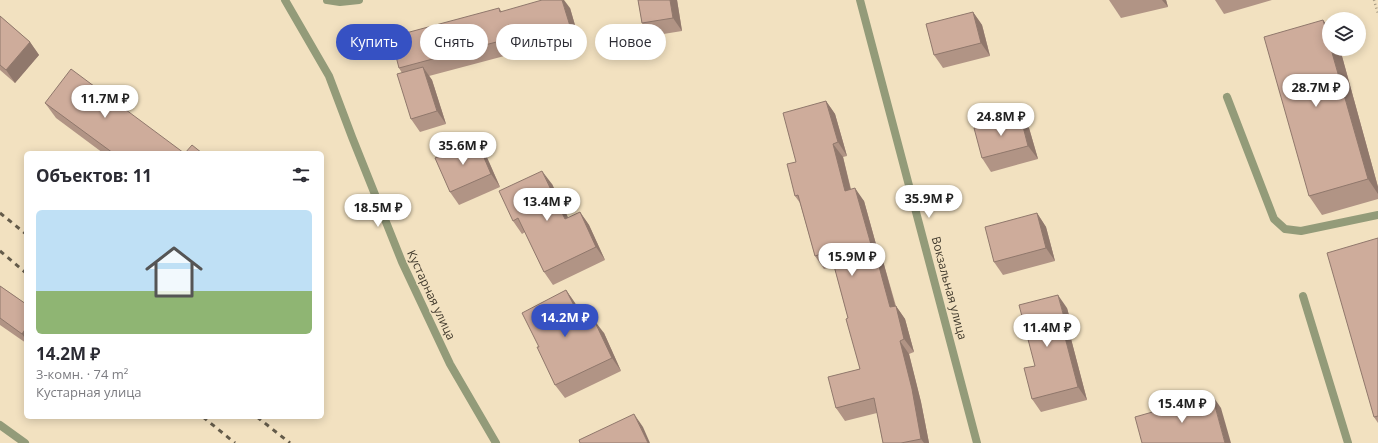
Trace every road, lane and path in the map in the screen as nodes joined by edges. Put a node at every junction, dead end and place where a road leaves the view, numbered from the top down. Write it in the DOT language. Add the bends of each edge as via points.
graph roads {
  1 [pos="285,0"];
  2 [pos="327,0"];
  3 [pos="360,0"];
  4 [pos="860,0"];
  5 [pos="1374,0"];
  6 [pos="1378,14"];
  7 [pos="1228,97"];
  8 [pos="1378,215"];
  9 [pos="1303,296"];
  10 [pos="0,424"];
  11 [pos="25,443"];
  12 [pos="496,443"];
  13 [pos="977,443"];
  14 [pos="1348,443"];
  1 -- 12 [label="street, Кустарная улица" via="329,76 402,262 450,364"];
  2 -- 3 [label="street"];
  4 -- 13 [label="street, Вокзальная улица"];
  5 -- 6 [label="path"];
  7 -- 8 [label="street" via="1274,219 1285,229 1301,231"];
  9 -- 14 [label="street"];
  10 -- 11 [label="street"];
}
